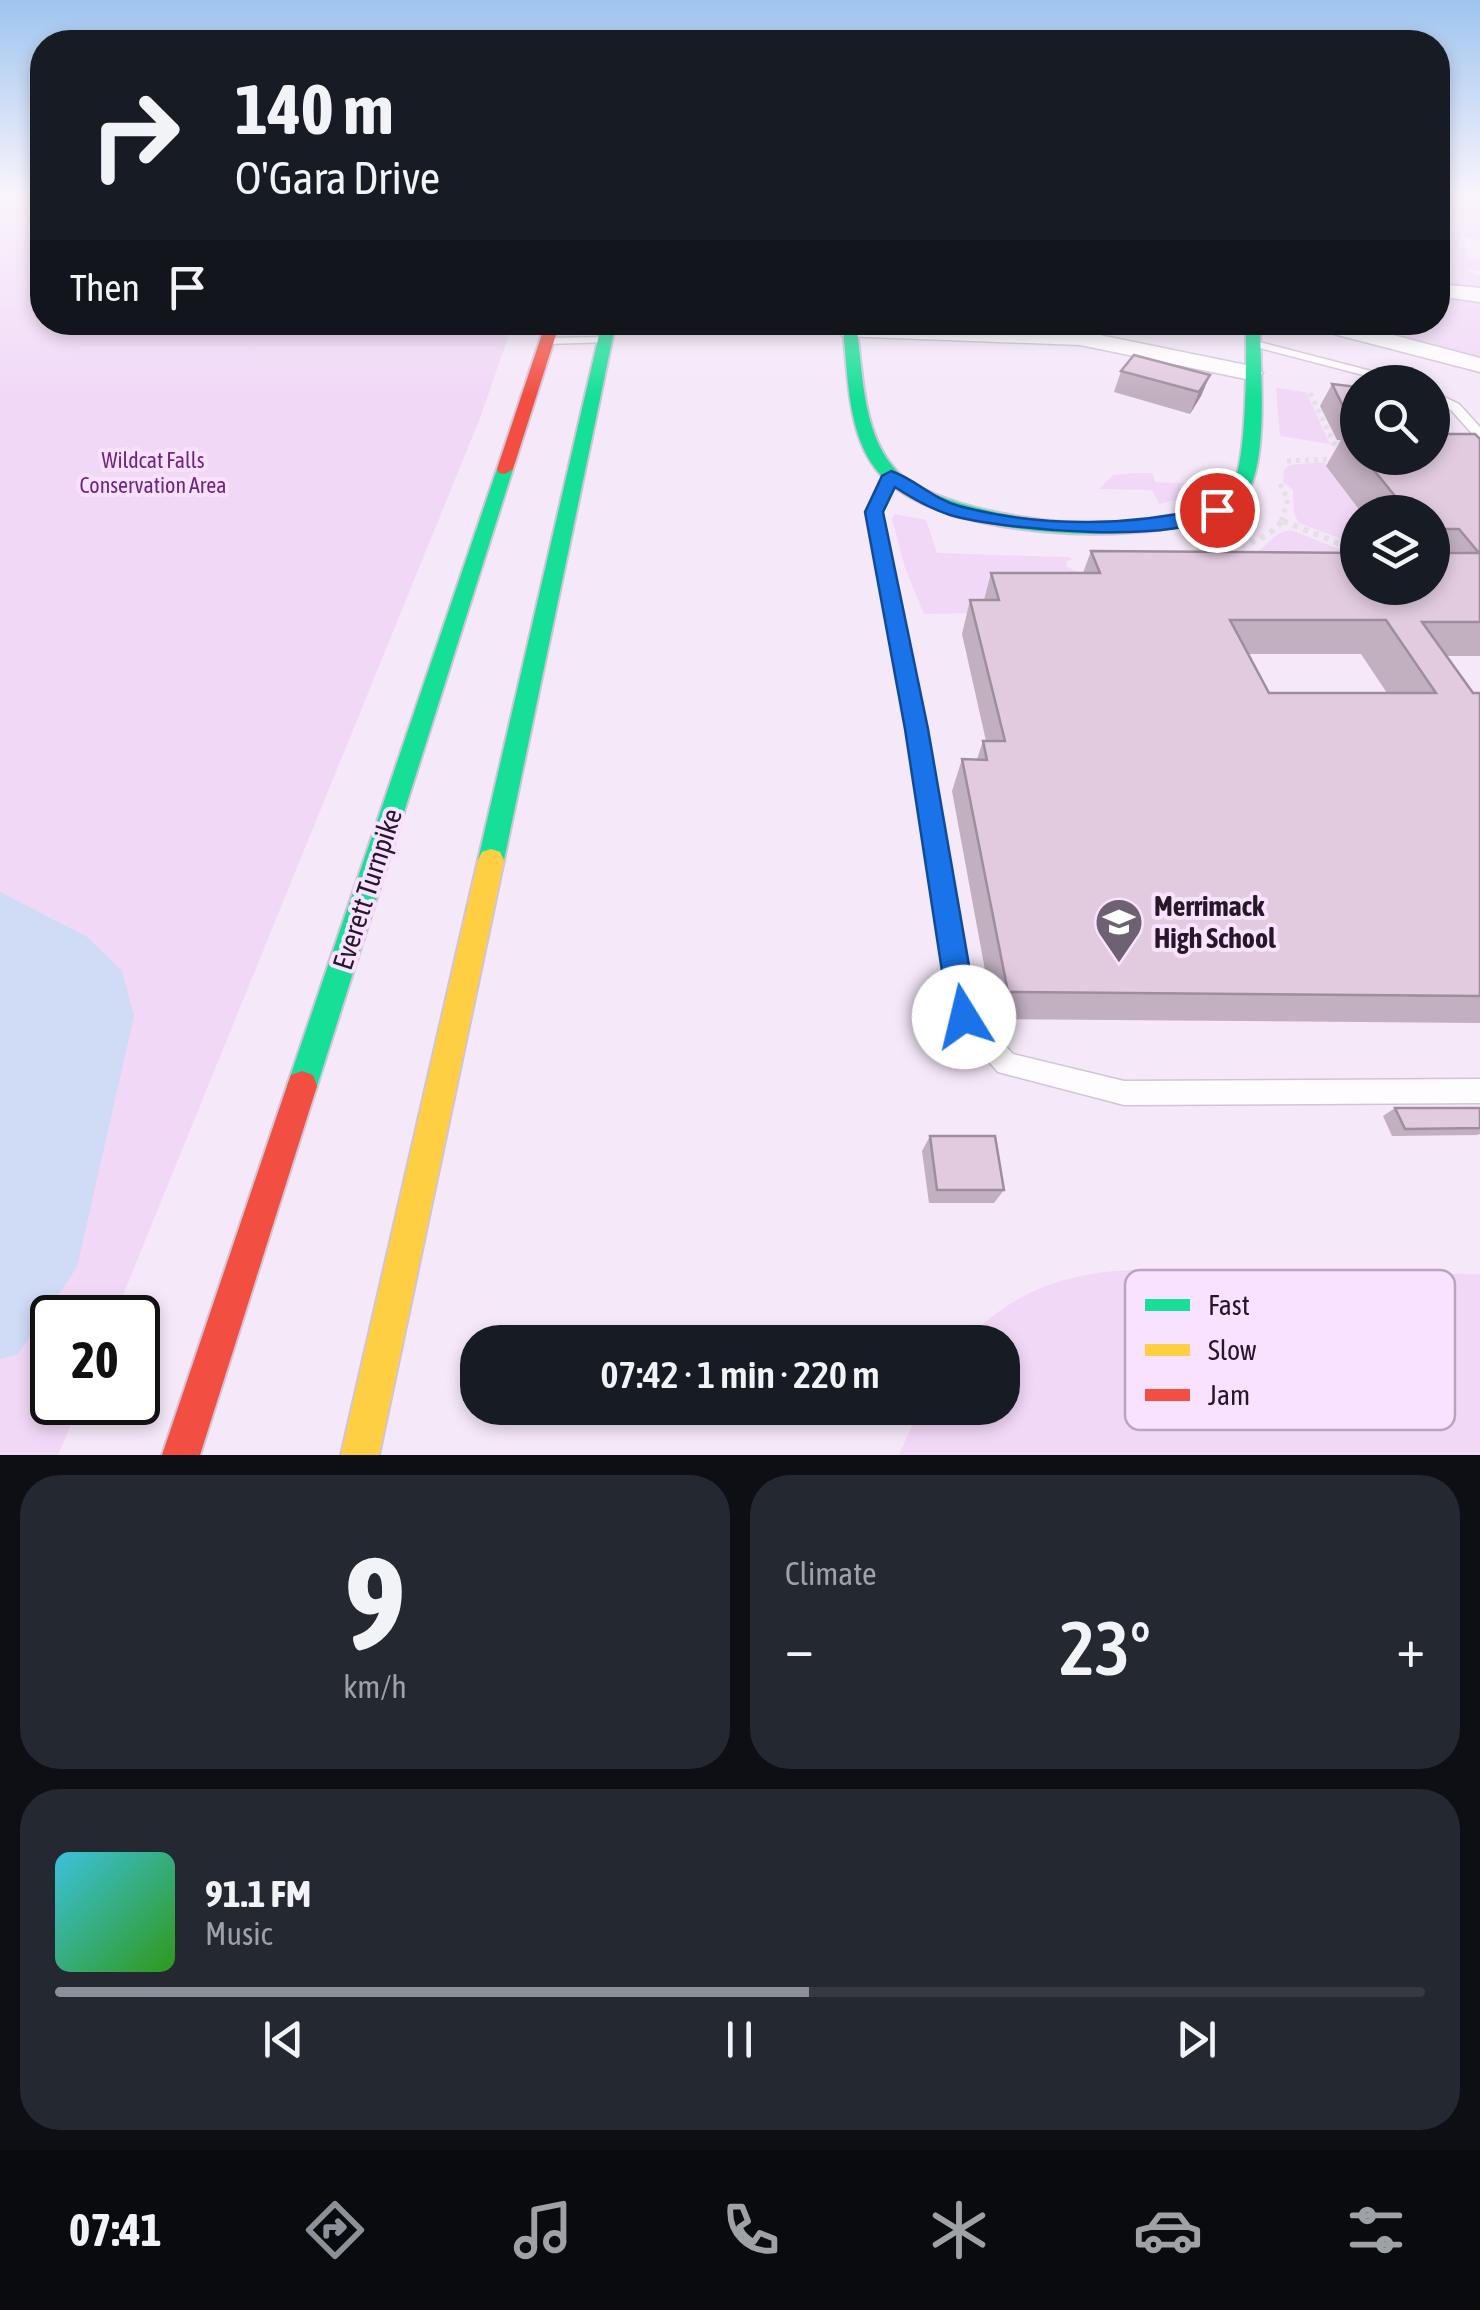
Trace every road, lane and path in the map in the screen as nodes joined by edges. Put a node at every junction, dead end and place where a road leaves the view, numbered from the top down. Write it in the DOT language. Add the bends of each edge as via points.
graph roads {
  1 [pos="1450,292"];
  2 [pos="1480,296"];
  3 [pos="549,335"];
  4 [pos="607,335"];
  5 [pos="851,335"];
  6 [pos="1043,335"];
  7 [pos="1252,335"];
  8 [pos="1258,335"];
  9 [pos="1366,335"];
  10 [pos="1350,365"];
  11 [pos="1480,365"];
  12 [pos="1250,372"];
  13 [pos="1310,393"];
  14 [pos="1450,404"];
  15 [pos="1480,435"];
  16 [pos="1340,449"];
  17 [pos="1340,458"];
  18 [pos="1278,465"];
  19 [pos="891,476"];
  20 [pos="1276,479"];
  21 [pos="1283,521"];
  22 [pos="1340,544"];
  23 [pos="1193,549"];
  24 [pos="1480,1092"];
  25 [pos="181,1455"];
  26 [pos="360,1455"];
  1 -- 2 [label="street"];
  3 -- 25 [label="main road, Everett Turnpike"];
  4 -- 26 [label="main road"];
  5 -- 19 [label="main road" via="867,434"];
  6 -- 12 [label="street"];
  7 -- 12 [label="main road"];
  8 -- 10 [label="lane"];
  9 -- 11 [label="street"];
  12 -- 19 [label="main road" via="1244,482 1231,501 1198,518 1144,526 989,518 929,501"];
  13 -- 16 [label="path"];
  14 -- 15 [label="lane"];
  17 -- 18 [label="path"];
  19 -- 24 [label="lane" via="874,512 964,1017 1006,1064 1124,1093"];
  20 -- 21 [label="path" via="1290,503"];
  21 -- 22 [label="path"];
  21 -- 23 [label="path" via="1226,552"];
}
